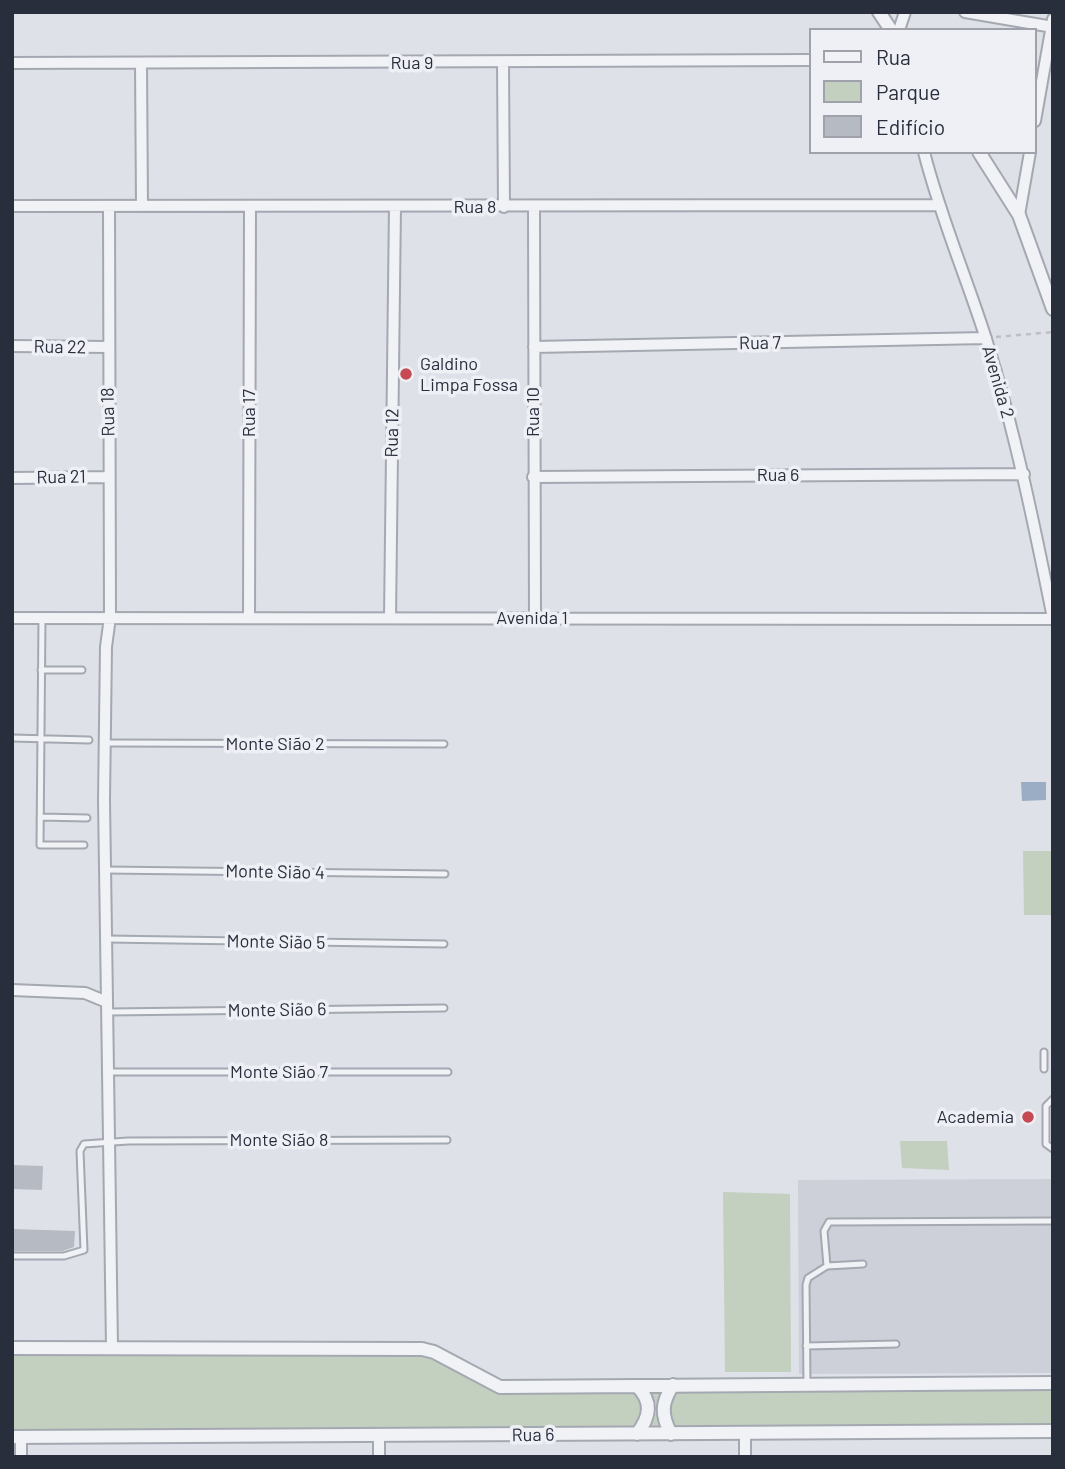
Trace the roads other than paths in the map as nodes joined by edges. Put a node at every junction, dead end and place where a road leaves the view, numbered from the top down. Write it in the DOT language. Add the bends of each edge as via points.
graph roads {
  1 [pos="879,12"];
  2 [pos="965,12"];
  3 [pos="1052,24"];
  4 [pos="890,28"];
  5 [pos="810,60"];
  6 [pos="12,63"];
  7 [pos="141,63"];
  8 [pos="503,63"];
  9 [pos="1037,110"];
  10 [pos="924,154"];
  11 [pos="980,154"];
  12 [pos="1030,154"];
  13 [pos="937,205"];
  14 [pos="12,206"];
  15 [pos="109,206"];
  16 [pos="142,206"];
  17 [pos="395,206"];
  18 [pos="250,207"];
  19 [pos="504,207"];
  20 [pos="534,208"];
  21 [pos="1019,215"];
  22 [pos="1053,309"];
  23 [pos="986,338"];
  24 [pos="12,346"];
  25 [pos="108,347"];
  26 [pos="534,347"];
  27 [pos="1024,474"];
  28 [pos="109,477"];
  29 [pos="533,477"];
  30 [pos="12,478"];
  31 [pos="110,617"];
  32 [pos="535,617"];
  33 [pos="12,618"];
  34 [pos="42,618"];
  35 [pos="249,618"];
  36 [pos="390,618"];
  37 [pos="1053,619"];
  38 [pos="41,670"];
  39 [pos="82,670"];
  40 [pos="12,738"];
  41 [pos="41,738"];
  42 [pos="89,740"];
  43 [pos="105,743"];
  44 [pos="444,744"];
  45 [pos="40,817"];
  46 [pos="88,818"];
  47 [pos="84,845"];
  48 [pos="106,870"];
  49 [pos="445,874"];
  50 [pos="107,939"];
  51 [pos="444,944"];
  52 [pos="12,990"];
  53 [pos="108,1007"];
  54 [pos="444,1008"];
  55 [pos="1044,1052"];
  56 [pos="1044,1069"];
  57 [pos="110,1072"];
  58 [pos="448,1072"];
  59 [pos="1053,1099"];
  60 [pos="447,1140"];
  61 [pos="110,1142"];
  62 [pos="1053,1149"];
  63 [pos="1053,1221"];
  64 [pos="12,1256"];
  65 [pos="863,1264"];
  66 [pos="827,1266"];
  67 [pos="896,1344"];
  68 [pos="806,1346"];
  69 [pos="12,1348"];
  70 [pos="112,1348"];
  71 [pos="1053,1383"];
  72 [pos="807,1384"];
  73 [pos="673,1385"];
  74 [pos="638,1386"];
  75 [pos="1053,1431"];
  76 [pos="637,1433"];
  77 [pos="671,1433"];
  78 [pos="746,1433"];
  79 [pos="379,1436"];
  80 [pos="17,1437"];
  81 [pos="21,1457"];
  82 [pos="379,1457"];
  83 [pos="745,1457"];
  1 -- 4 [label="street"];
  2 -- 3 [label="street"];
  3 -- 9 [label="street"];
  5 -- 8 [label="street, Rua 9"];
  6 -- 7 [label="street, Rua 9"];
  7 -- 8 [label="street, Rua 9"];
  7 -- 16 [label="street"];
  8 -- 19 [label="street"];
  10 -- 13 [label="street, Avenida 2"];
  11 -- 21 [label="street"];
  12 -- 21 [label="street"];
  13 -- 20 [label="street, Rua 8"];
  13 -- 23 [label="street, Avenida 2"];
  14 -- 15 [label="street, Rua 8"];
  15 -- 16 [label="street, Rua 8"];
  15 -- 25 [label="street, Rua 18"];
  16 -- 18 [label="street, Rua 8"];
  17 -- 18 [label="street, Rua 8"];
  17 -- 19 [label="street, Rua 8"];
  17 -- 36 [label="street, Rua 12"];
  18 -- 35 [label="street, Rua 17"];
  19 -- 20 [label="street, Rua 8"];
  20 -- 26 [label="street, Rua 10"];
  21 -- 22 [label="street"];
  23 -- 26 [label="street, Rua 7"];
  23 -- 27 [label="street, Avenida 2"];
  24 -- 25 [label="street, Rua 22"];
  25 -- 28 [label="street, Rua 18"];
  26 -- 29 [label="street, Rua 10"];
  27 -- 29 [label="street, Rua 6"];
  27 -- 37 [label="street, Avenida 2"];
  28 -- 30 [label="street, Rua 21"];
  28 -- 31 [label="street, Rua 18"];
  29 -- 32 [label="street, Rua 10"];
  31 -- 34 [label="street, Avenida 1"];
  31 -- 35 [label="street, Avenida 1"];
  31 -- 43 [label="street, Rua 18"];
  32 -- 36 [label="street, Avenida 1"];
  32 -- 37 [label="street, Avenida 1"];
  33 -- 34 [label="street, Avenida 1"];
  34 -- 38 [label="lane"];
  35 -- 36 [label="street, Avenida 1"];
  38 -- 39 [label="lane"];
  38 -- 41 [label="lane"];
  40 -- 41 [label="lane"];
  41 -- 42 [label="lane"];
  41 -- 45 [label="lane"];
  43 -- 44 [label="lane, Monte Sião 2"];
  43 -- 48 [label="street, Rua 18"];
  45 -- 46 [label="lane"];
  45 -- 47 [label="lane" via="40,845"];
  48 -- 49 [label="lane, Monte Sião 4"];
  48 -- 50 [label="street, Rua 18"];
  50 -- 51 [label="lane, Monte Sião 5"];
  50 -- 53 [label="street, Rua 18"];
  52 -- 53 [label="street" via="86,993"];
  53 -- 54 [label="lane, Monte Sião 6"];
  53 -- 57 [label="street, Rua 18"];
  55 -- 56 [label="lane"];
  57 -- 58 [label="lane, Monte Sião 7"];
  57 -- 61 [label="street, Rua 18"];
  59 -- 62 [label="lane" via="1046,1106 1046,1144"];
  60 -- 61 [label="lane, Monte Sião 8"];
  61 -- 64 [label="lane, Monte Sião 8" via="80,1148 84,1250 65,1256"];
  61 -- 70 [label="street, Rua 18"];
  63 -- 66 [label="lane" via="834,1220 824,1231"];
  65 -- 66 [label="lane"];
  66 -- 68 [label="lane" via="806,1284"];
  67 -- 68 [label="lane"];
  68 -- 72 [label="lane"];
  69 -- 70 [label="street"];
  70 -- 74 [label="street" via="422,1349 500,1387"];
  71 -- 72 [label="street"];
  72 -- 73 [label="street"];
  73 -- 74 [label="street"];
  73 -- 77 [label="street" via="663,1405"];
  74 -- 76 [label="street" via="649,1407 647,1420"];
  75 -- 78 [label="street, Rua 6"];
  76 -- 77 [label="street, Rua 6"];
  76 -- 79 [label="street, Rua 6"];
  77 -- 78 [label="street, Rua 6"];
  78 -- 83 [label="street"];
  79 -- 80 [label="street, Rua 6"];
  79 -- 82 [label="street"];
  80 -- 81 [label="street"];
}
